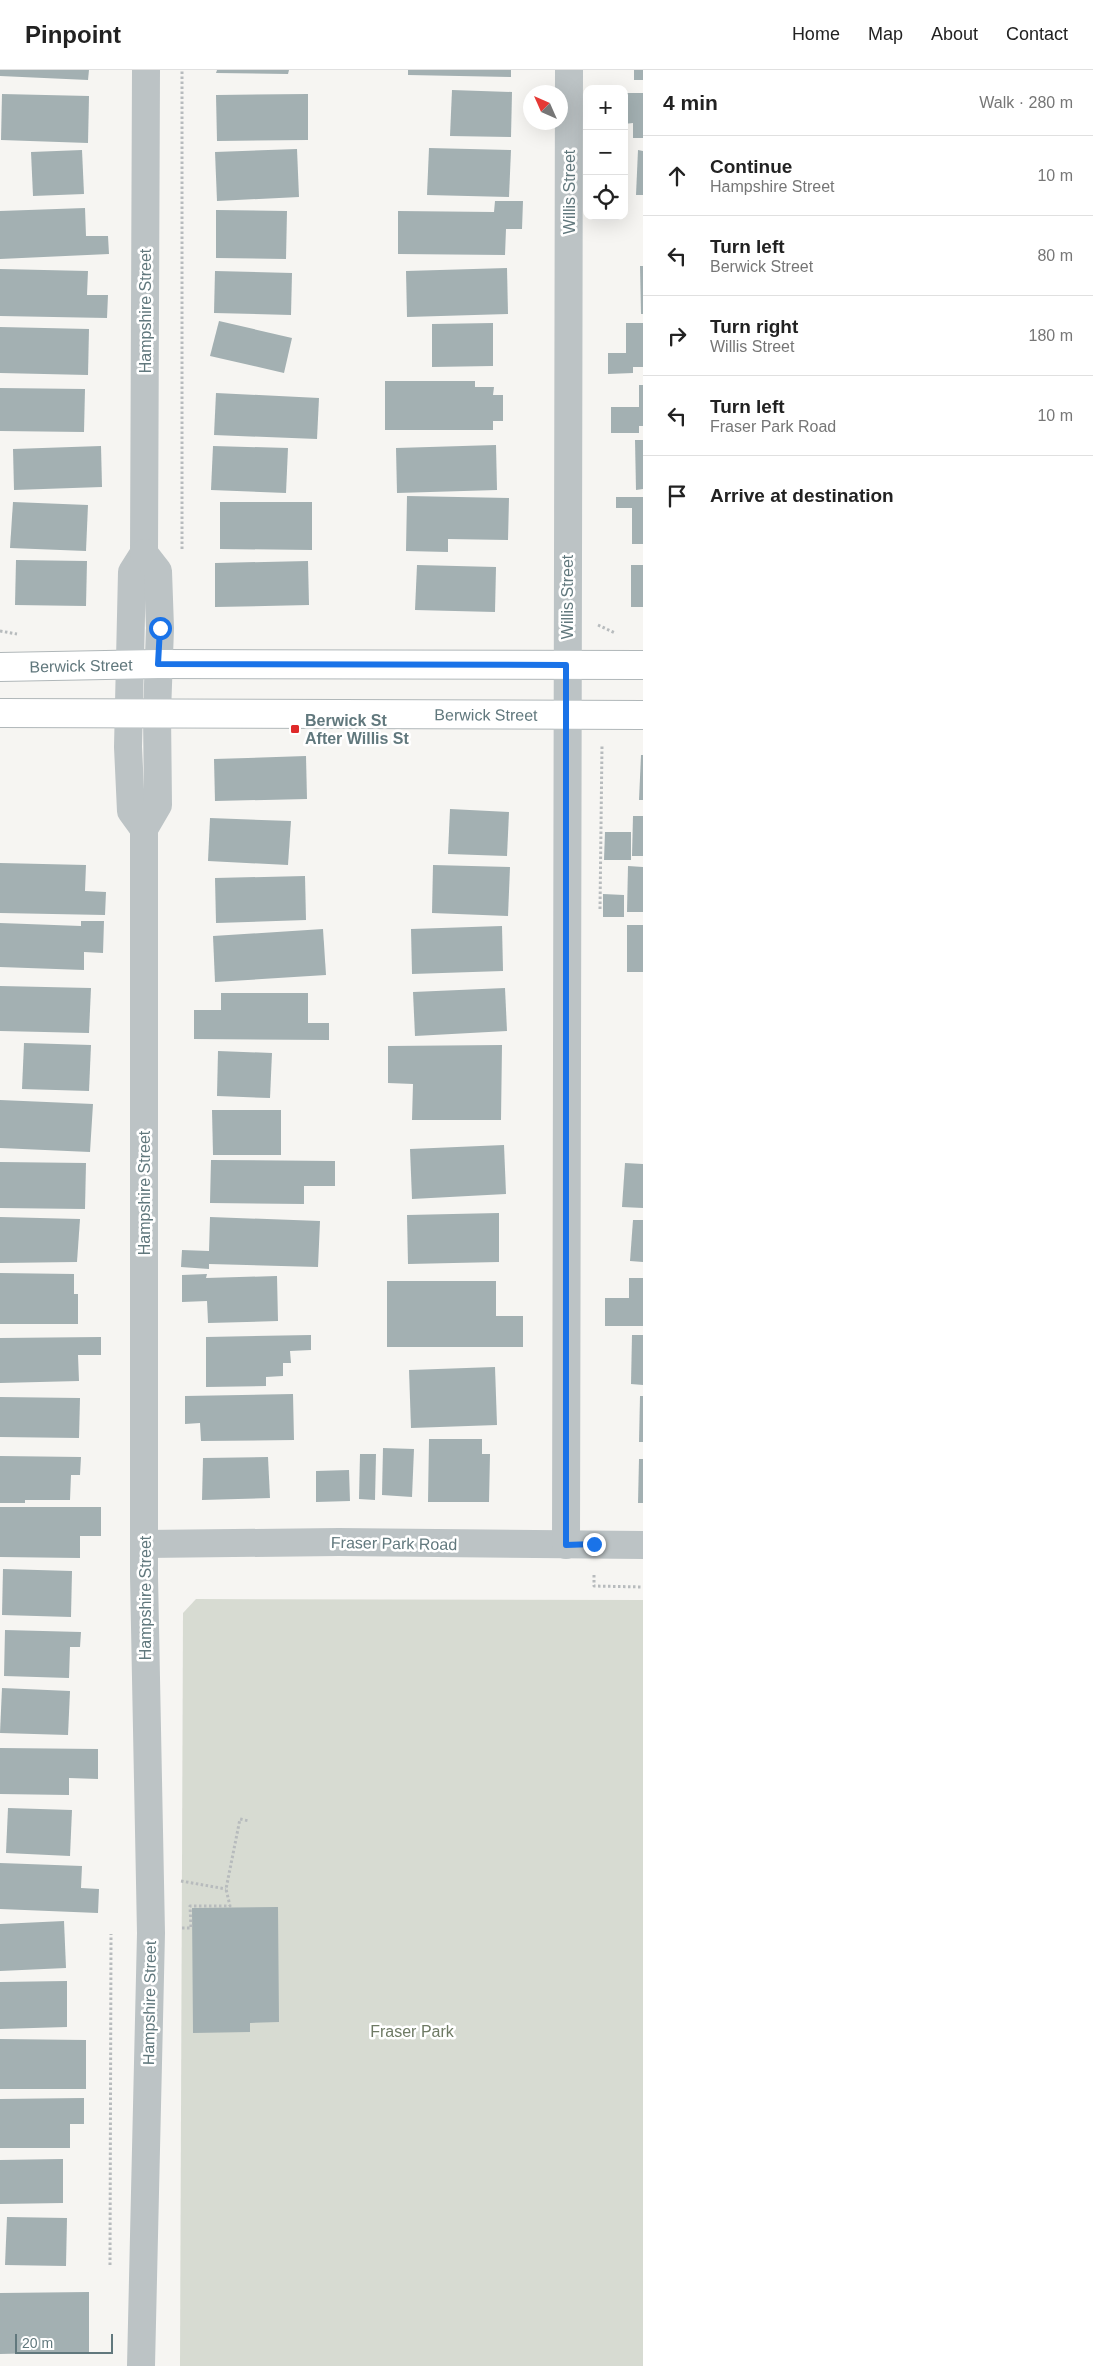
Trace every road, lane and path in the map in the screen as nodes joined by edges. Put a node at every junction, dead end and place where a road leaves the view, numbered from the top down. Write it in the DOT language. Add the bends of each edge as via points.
graph roads {
  1 [pos="146,70"];
  2 [pos="182,70"];
  3 [pos="569,70"];
  4 [pos="182,552"];
  5 [pos="144,553"];
  6 [pos="158,664"];
  7 [pos="130,665"];
  8 [pos="566,665"];
  9 [pos="643,665"];
  10 [pos="0,667"];
  11 [pos="0,713"];
  12 [pos="128,713"];
  13 [pos="157,713"];
  14 [pos="566,715"];
  15 [pos="643,715"];
  16 [pos="144,830"];
  17 [pos="145,1544"];
  18 [pos="566,1545"];
  19 [pos="643,1545"];
  20 [pos="249,1821"];
  21 [pos="175,1880"];
  22 [pos="226,1889"];
  23 [pos="182,1928"];
  24 [pos="111,1934"];
  25 [pos="110,2268"];
  26 [pos="142,2366"];
  1 -- 5 [label="street, Hampshire Street"];
  2 -- 4 [label="path"];
  3 -- 8 [label="street, Willis Street"];
  5 -- 6 [label="street, Hampshire Street" via="158,571"];
  5 -- 7 [label="street, Hampshire Street" via="132,572"];
  6 -- 7 [label="main road, Berwick Street"];
  6 -- 8 [label="main road, Berwick Street"];
  6 -- 13 [label="street, Hampshire Street"];
  7 -- 10 [label="main road, Berwick Street"];
  7 -- 12 [label="street, Hampshire Street"];
  8 -- 9 [label="main road, Berwick Street"];
  8 -- 14 [label="street, Willis Street"];
  11 -- 12 [label="main road, Berwick Street"];
  12 -- 13 [label="main road, Berwick Street"];
  12 -- 16 [label="street, Hampshire Street" via="131,811"];
  13 -- 14 [label="main road, Berwick Street"];
  13 -- 16 [label="street, Hampshire Street" via="158,805"];
  14 -- 15 [label="main road, Berwick Street"];
  14 -- 18 [label="street, Willis Street"];
  16 -- 17 [label="street, Hampshire Street"];
  17 -- 18 [label="street, Fraser Park Road"];
  17 -- 26 [label="street, Hampshire Street" via="151,1933"];
  18 -- 19 [label="street, Fraser Park Road"];
  20 -- 22 [label="path" via="240,1820"];
  21 -- 22 [label="path"];
  22 -- 23 [label="path" via="230,1906 190,1906 191,1928"];
  24 -- 25 [label="path"];
}
